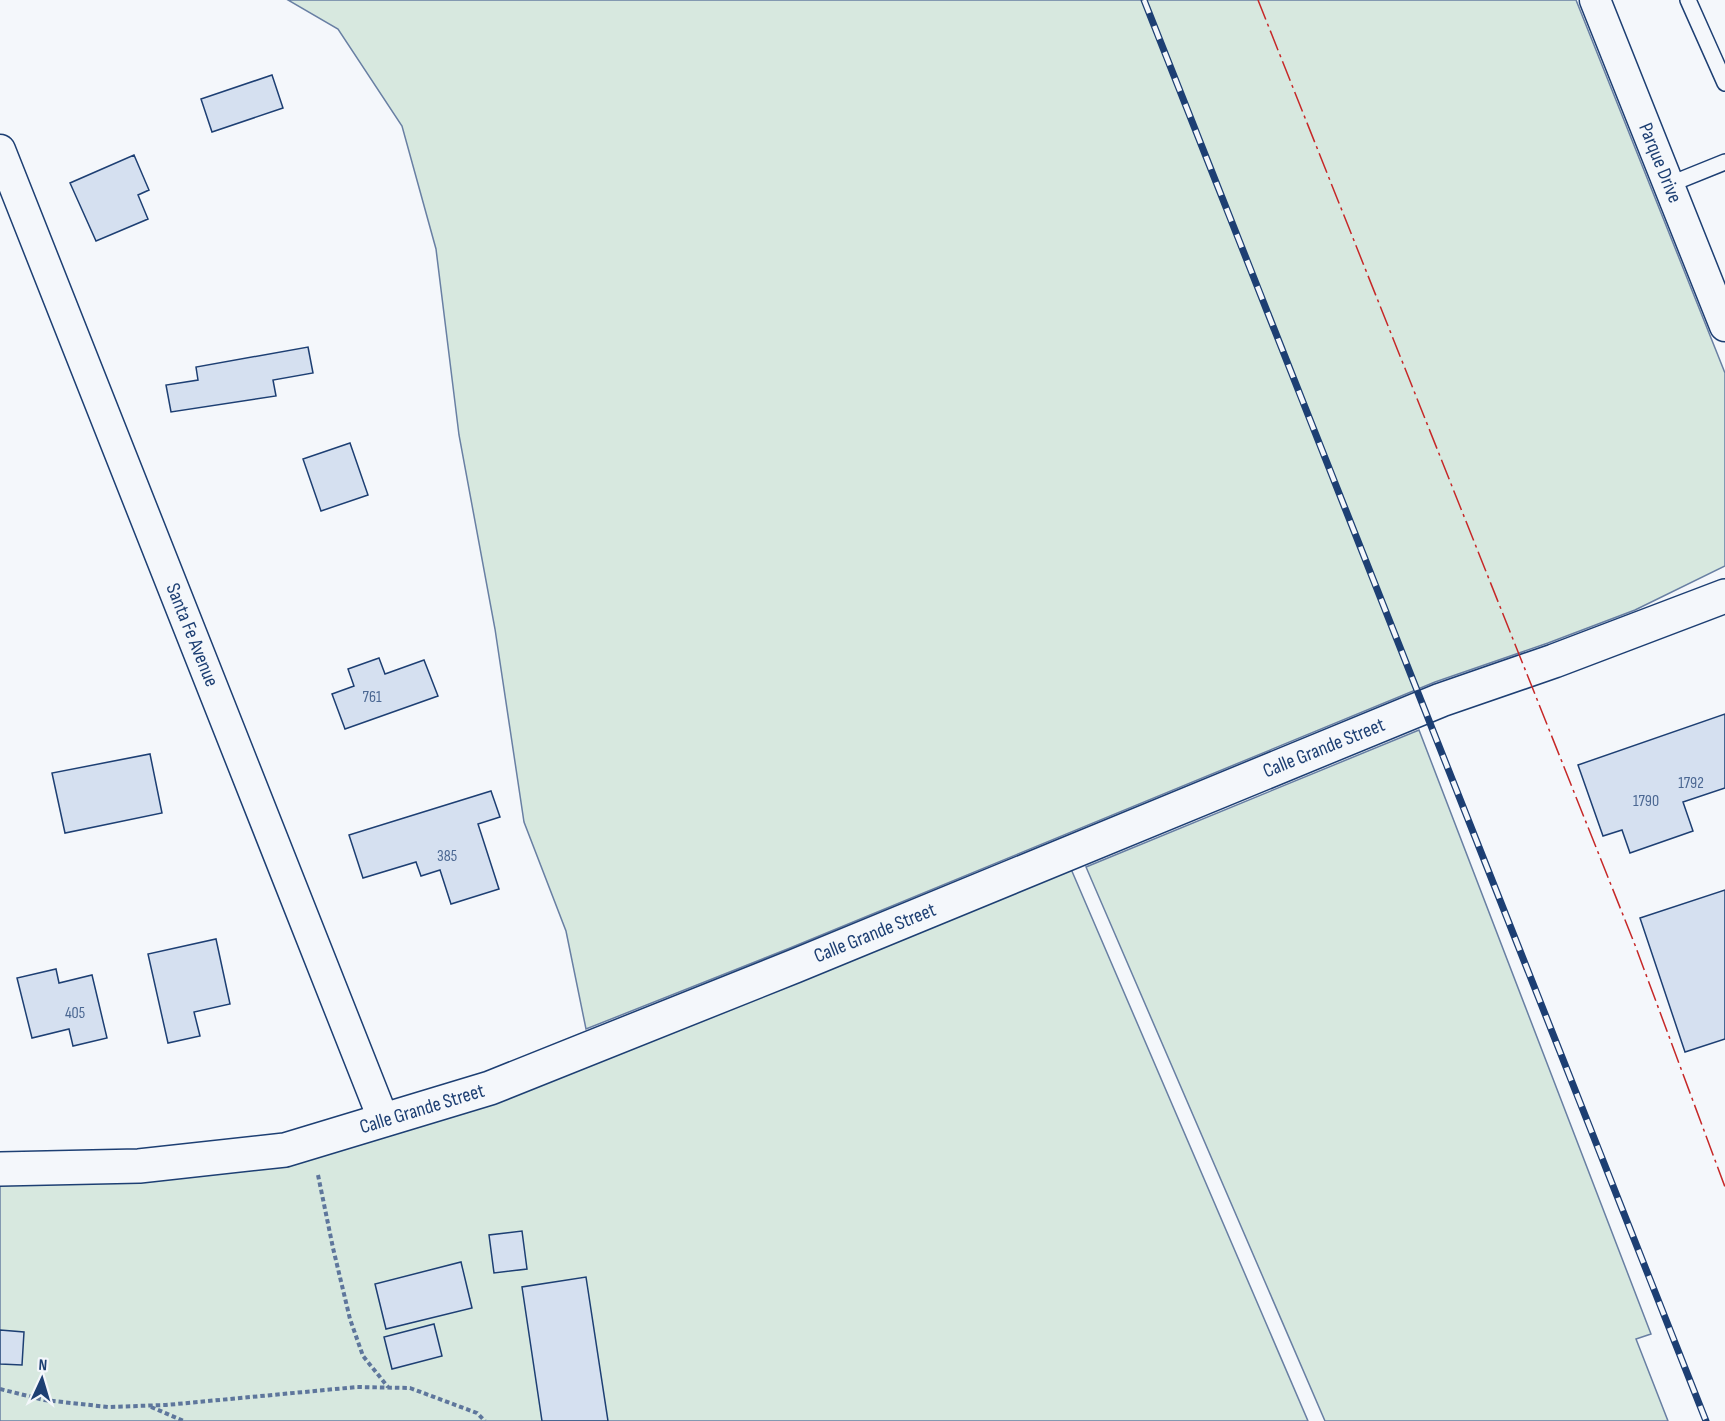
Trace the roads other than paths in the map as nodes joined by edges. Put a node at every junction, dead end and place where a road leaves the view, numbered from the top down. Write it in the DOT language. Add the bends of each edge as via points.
graph roads {
  1 [pos="1595,0"];
  2 [pos="1688,0"];
  3 [pos="1725,83"];
  4 [pos="0,150"];
  5 [pos="1725,162"];
  6 [pos="1668,185"];
  7 [pos="1725,326"];
  8 [pos="1725,596"];
  9 [pos="384,1120"];
  10 [pos="0,1169"];
  1 -- 6 [label="street, Parque Drive"];
  2 -- 3 [label="lane"];
  4 -- 9 [label="street, Santa Fe Avenue"];
  5 -- 6 [label="lane"];
  6 -- 7 [label="street, Parque Drive"];
  8 -- 9 [label="street, Calle Grande Street" via="1441,700 490,1088"];
  9 -- 10 [label="street, Calle Grande Street" via="285,1150 139,1166"];
}
